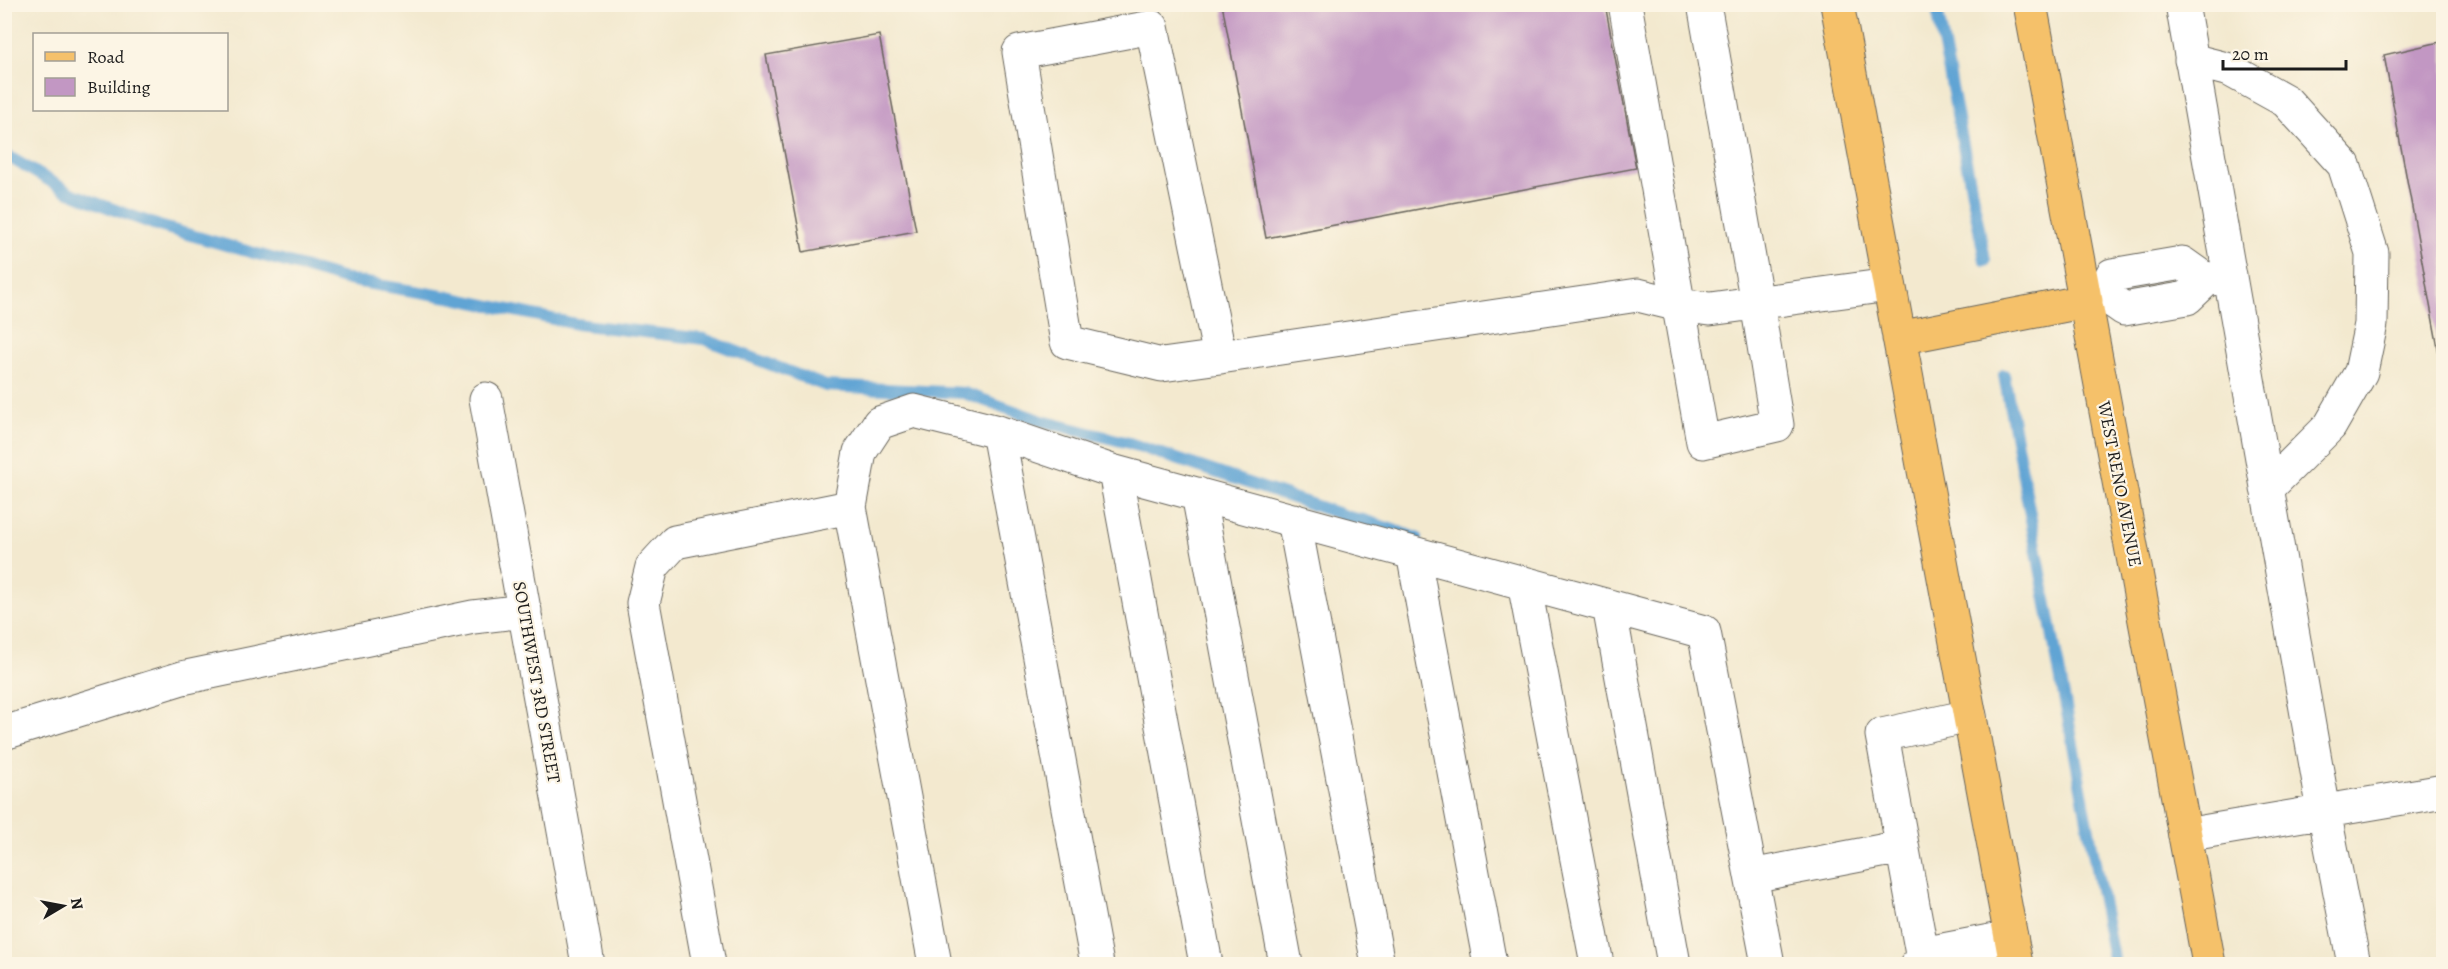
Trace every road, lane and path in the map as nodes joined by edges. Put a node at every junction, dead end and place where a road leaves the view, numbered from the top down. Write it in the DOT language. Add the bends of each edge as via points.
graph roads {
  1 [pos="1626,4"];
  2 [pos="1704,4"];
  3 [pos="1837,4"];
  4 [pos="2030,4"];
  5 [pos="2182,4"];
  6 [pos="2192,60"];
  7 [pos="2218,278"];
  8 [pos="1889,285"];
  9 [pos="2095,298"];
  10 [pos="1758,303"];
  11 [pos="1679,305"];
  12 [pos="1899,338"];
  13 [pos="1220,357"];
  14 [pos="486,399"];
  15 [pos="998,432"];
  16 [pos="1115,472"];
  17 [pos="2267,489"];
  18 [pos="1198,494"];
  19 [pos="849,507"];
  20 [pos="1294,520"];
  21 [pos="1413,552"];
  22 [pos="1524,583"];
  23 [pos="1609,606"];
  24 [pos="525,610"];
  25 [pos="1970,716"];
  26 [pos="4,733"];
  27 [pos="2444,791"];
  28 [pos="2324,811"];
  29 [pos="2185,835"];
  30 [pos="1902,847"];
  31 [pos="1751,876"];
  32 [pos="2013,951"];
  33 [pos="1920,959"];
  34 [pos="588,964"];
  35 [pos="709,964"];
  36 [pos="935,964"];
  37 [pos="1097,964"];
  38 [pos="1206,964"];
  39 [pos="1286,964"];
  40 [pos="1378,964"];
  41 [pos="1490,964"];
  42 [pos="1597,964"];
  43 [pos="1674,964"];
  44 [pos="1768,964"];
  45 [pos="2209,964"];
  46 [pos="2354,964"];
  1 -- 11 [label="street"];
  2 -- 10 [label="street"];
  3 -- 8 [label="main road"];
  4 -- 9 [label="main road, WEST RENO AVENUE"];
  5 -- 6 [label="street"];
  6 -- 7 [label="street"];
  6 -- 17 [label="street" via="2230,70 2286,101 2344,165 2372,253 2371,324 2361,372 2330,426"];
  7 -- 9 [label="street" via="2187,298 2124,309"];
  7 -- 17 [label="street"];
  8 -- 10 [label="street"];
  8 -- 12 [label="main road"];
  9 -- 12 [label="main road"];
  9 -- 29 [label="main road, WEST RENO AVENUE"];
  10 -- 11 [label="street" via="1710,309"];
  10 -- 11 [label="street" via="1777,425 1703,442"];
  11 -- 13 [label="street" via="1638,295"];
  12 -- 25 [label="main road"];
  13 -- 13 [label="street" via="1162,365 1067,342 1018,52 1152,27"];
  14 -- 24 [label="street, SOUTHWEST 3RD STREET"];
  15 -- 16 [label="street"];
  15 -- 19 [label="street" via="914,411 879,423 860,452"];
  15 -- 37 [label="street"];
  16 -- 18 [label="street"];
  16 -- 38 [label="street"];
  17 -- 28 [label="street"];
  18 -- 20 [label="street"];
  18 -- 39 [label="street"];
  19 -- 35 [label="street" via="675,542 652,567 643,603"];
  19 -- 36 [label="street"];
  20 -- 21 [label="street"];
  20 -- 40 [label="street"];
  21 -- 22 [label="street"];
  21 -- 41 [label="street"];
  22 -- 23 [label="street"];
  22 -- 42 [label="street"];
  23 -- 31 [label="street" via="1704,632"];
  23 -- 43 [label="street"];
  24 -- 26 [label="street" via="473,617 182,678"];
  24 -- 34 [label="street, SOUTHWEST 3RD STREET"];
  25 -- 30 [label="street" via="1882,735"];
  25 -- 32 [label="main road"];
  27 -- 28 [label="street"];
  28 -- 29 [label="street"];
  28 -- 46 [label="street"];
  29 -- 45 [label="main road, WEST RENO AVENUE"];
  30 -- 31 [label="street"];
  30 -- 33 [label="street"];
  31 -- 44 [label="street"];
  32 -- 33 [label="street"];
}
